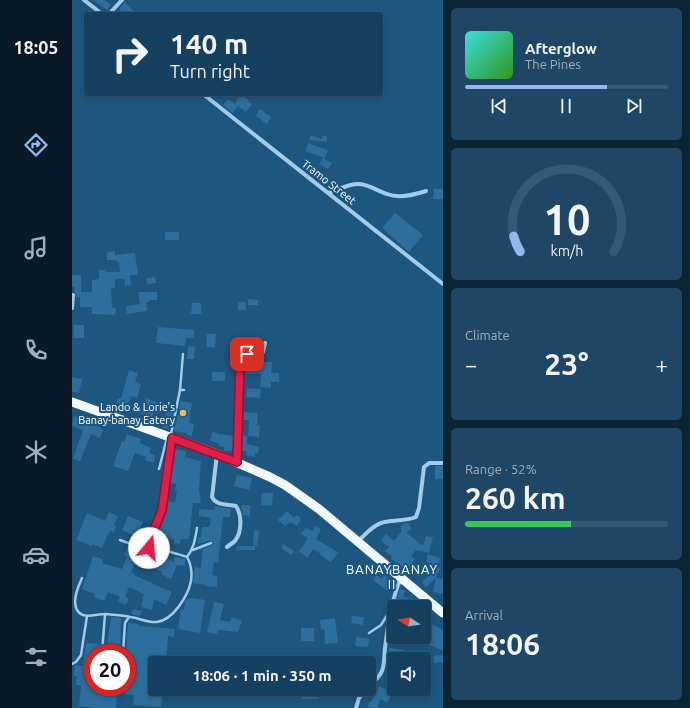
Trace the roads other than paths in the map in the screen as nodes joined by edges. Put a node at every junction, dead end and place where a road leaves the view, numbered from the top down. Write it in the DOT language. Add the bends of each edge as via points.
graph roads {
  1 [pos="84,0"];
  2 [pos="122,0"];
  3 [pos="99,12"];
  4 [pos="111,12"];
  5 [pos="206,96"];
  6 [pos="426,191"];
  7 [pos="328,193"];
  8 [pos="443,284"];
  9 [pos="72,295"];
  10 [pos="72,308"];
  11 [pos="265,343"];
  12 [pos="183,354"];
  13 [pos="180,390"];
  14 [pos="184,390"];
  15 [pos="72,402"];
  16 [pos="170,437"];
  17 [pos="217,454"];
  18 [pos="237,462"];
  19 [pos="443,463"];
  20 [pos="159,469"];
  21 [pos="197,528"];
  22 [pos="120,540"];
  23 [pos="358,540"];
  24 [pos="152,543"];
  25 [pos="210,543"];
  26 [pos="227,547"];
  27 [pos="192,551"];
  28 [pos="187,558"];
  29 [pos="82,578"];
  30 [pos="401,578"];
  31 [pos="393,600"];
  32 [pos="443,613"];
  33 [pos="105,614"];
  34 [pos="387,614"];
  35 [pos="87,616"];
  36 [pos="130,617"];
  37 [pos="387,630"];
  38 [pos="369,633"];
  39 [pos="103,644"];
  40 [pos="124,644"];
  41 [pos="72,664"];
  42 [pos="376,679"];
  43 [pos="361,696"];
  44 [pos="356,708"];
  1 -- 3 [label="street"];
  2 -- 4 [label="street"];
  5 -- 7 [label="street, Tramo Street"];
  6 -- 7 [label="street" via="396,196 358,184"];
  7 -- 8 [label="street, Tramo Street"];
  9 -- 10 [label="street"];
  11 -- 18 [label="street" via="260,355 241,356"];
  12 -- 13 [label="lane"];
  13 -- 14 [label="lane"];
  13 -- 16 [label="lane"];
  15 -- 16 [label="highway"];
  16 -- 17 [label="highway"];
  16 -- 20 [label="lane"];
  16 -- 24 [label="lane" via="162,510 150,540"];
  17 -- 18 [label="highway"];
  17 -- 26 [label="street" via="212,497 217,503 236,506 240,516 239,531 235,540"];
  18 -- 23 [label="highway" via="285,486"];
  19 -- 23 [label="street" via="429,463 424,467 416,517 381,523"];
  21 -- 27 [label="lane"];
  22 -- 24 [label="lane" via="145,549"];
  23 -- 30 [label="highway"];
  24 -- 28 [label="lane"];
  25 -- 27 [label="lane"];
  27 -- 28 [label="lane"];
  28 -- 36 [label="lane" via="190,563 191,581 185,598 168,618 158,622 147,622"];
  29 -- 35 [label="lane" via="74,603 80,614"];
  30 -- 31 [label="street"];
  30 -- 32 [label="highway"];
  33 -- 35 [label="lane"];
  33 -- 36 [label="lane"];
  33 -- 39 [label="lane"];
  34 -- 38 [label="lane" via="380,625"];
  35 -- 41 [label="lane" via="81,655"];
  36 -- 40 [label="lane" via="125,623"];
  37 -- 42 [label="street" via="383,667"];
  43 -- 44 [label="street"];
}
